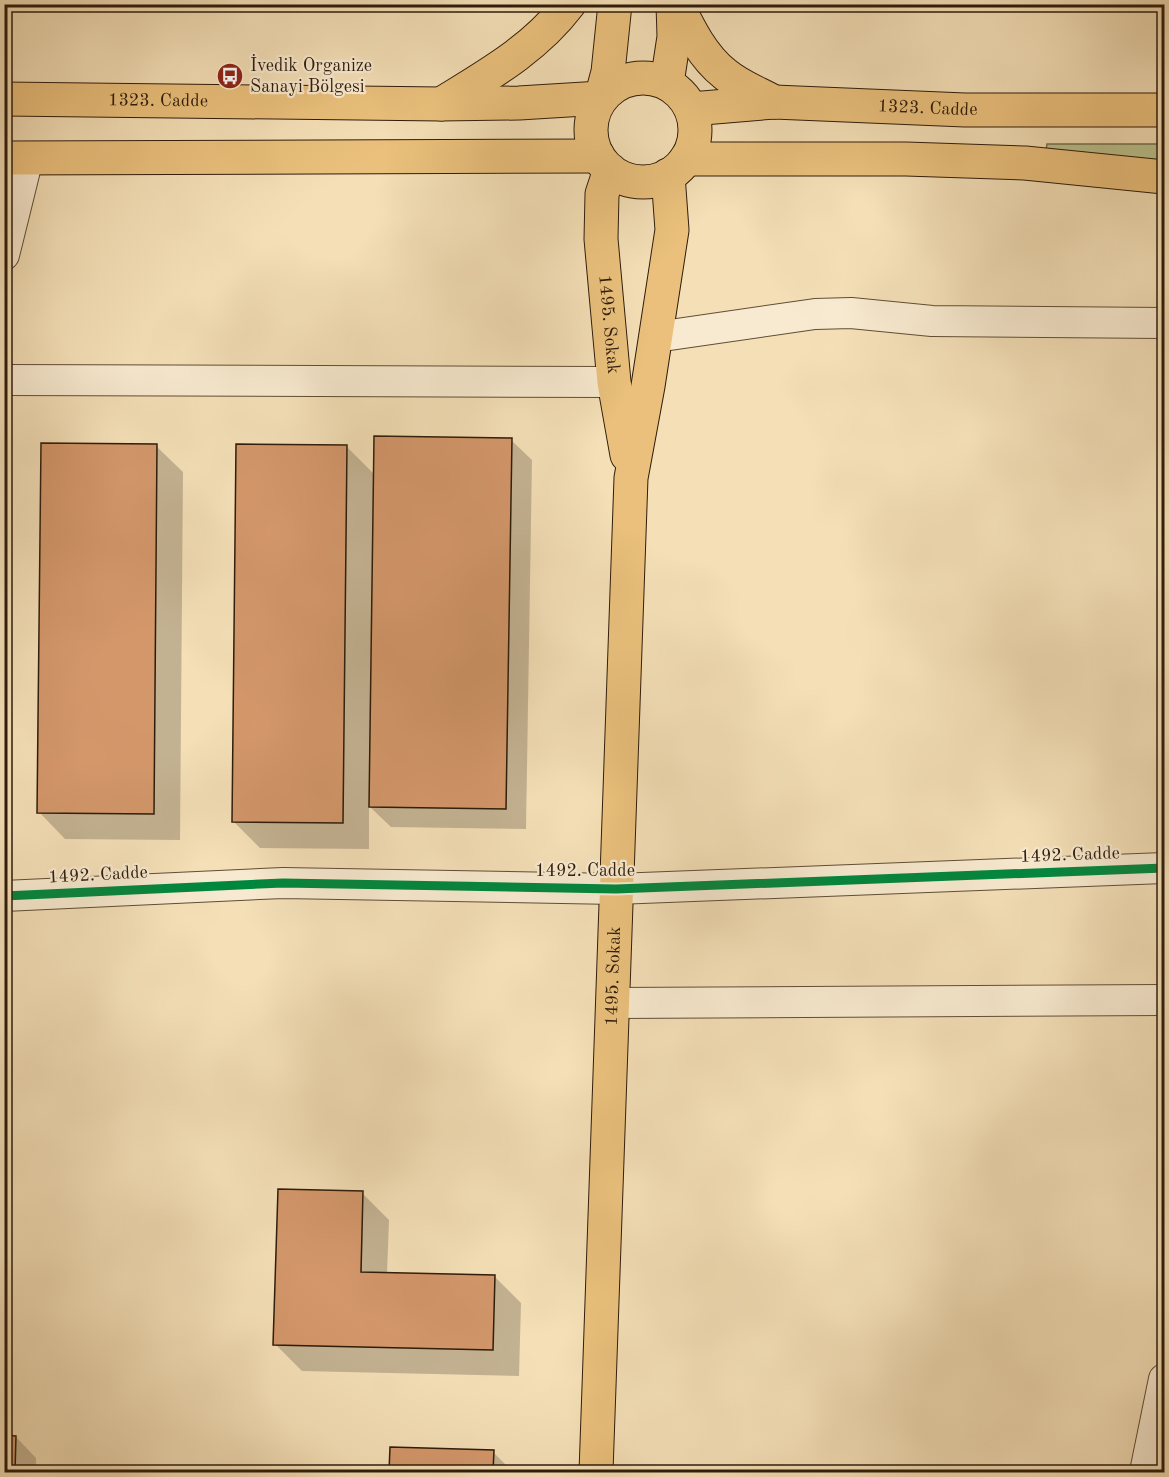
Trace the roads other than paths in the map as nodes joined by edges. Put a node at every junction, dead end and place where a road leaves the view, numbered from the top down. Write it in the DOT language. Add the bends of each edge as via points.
graph roads {
  1 [pos="569,4"];
  2 [pos="615,4"];
  3 [pos="675,4"];
  4 [pos="667,83"];
  5 [pos="602,98"];
  6 [pos="4,99"];
  7 [pos="774,102"];
  8 [pos="441,104"];
  9 [pos="691,109"];
  10 [pos="1164,110"];
  11 [pos="16,158"];
  12 [pos="604,163"];
  13 [pos="677,167"];
  14 [pos="1164,177"];
  15 [pos="4,255"];
  16 [pos="1164,323"];
  17 [pos="656,337"];
  18 [pos="4,380"];
  19 [pos="615,382"];
  20 [pos="631,478"];
  21 [pos="1164,868"];
  22 [pos="616,889"];
  23 [pos="4,896"];
  24 [pos="1164,1000"];
  25 [pos="612,1003"];
  26 [pos="1164,1379"];
  27 [pos="596,1473"];
  28 [pos="1145,1473"];
  1 -- 8 [label="main road" via="508,64"];
  2 -- 5 [label="main road"];
  3 -- 4 [label="main road"];
  3 -- 7 [label="main road" via="708,59 734,81"];
  4 -- 5 [label="main road" via="655,78 631,79"];
  4 -- 9 [label="main road"];
  5 -- 8 [label="main road, 1323. Cadde"];
  5 -- 12 [label="main road" via="593,116 591,136"];
  6 -- 8 [label="main road, 1323. Cadde"];
  7 -- 9 [label="main road, 1323. Cadde"];
  7 -- 10 [label="main road, 1323. Cadde" via="965,110"];
  9 -- 13 [label="main road" via="693,143"];
  11 -- 12 [label="main road"];
  11 -- 15 [label="street"];
  12 -- 13 [label="main road" via="627,179 645,182"];
  12 -- 19 [label="main road, 1495. Sokak" via="601,239"];
  13 -- 14 [label="main road" via="906,159 1025,163"];
  13 -- 17 [label="main road, 1495. Sokak"];
  16 -- 17 [label="street" via="932,321 851,313 815,314"];
  17 -- 20 [label="main road, 1495. Sokak"];
  18 -- 19 [label="street"];
  19 -- 20 [label="main road, 1495. Sokak"];
  20 -- 22 [label="main road, 1495. Sokak"];
  21 -- 22 [label="street, 1492. Cadde"];
  22 -- 23 [label="street, 1492. Cadde" via="284,883"];
  22 -- 25 [label="main road, 1495. Sokak"];
  24 -- 25 [label="street"];
  25 -- 27 [label="main road, 1495. Sokak"];
  26 -- 28 [label="street"];
}
